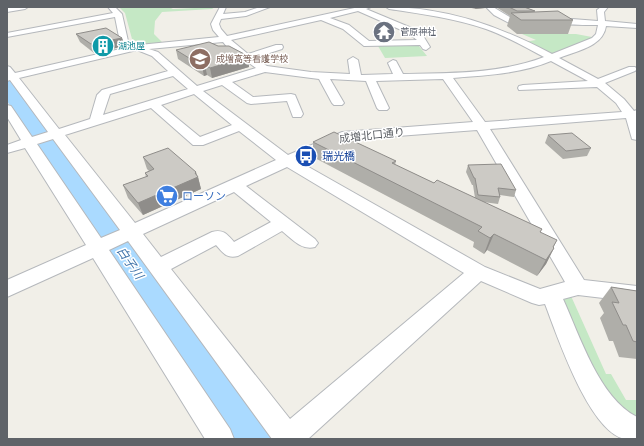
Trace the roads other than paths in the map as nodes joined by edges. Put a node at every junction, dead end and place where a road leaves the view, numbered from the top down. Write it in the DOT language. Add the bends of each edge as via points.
graph roads {
  1 [pos="24,7"];
  2 [pos="223,7"];
  3 [pos="267,7"];
  4 [pos="368,7"];
  5 [pos="388,7"];
  6 [pos="411,7"];
  7 [pos="489,7"];
  8 [pos="605,7"];
  9 [pos="359,9"];
  10 [pos="7,10"];
  11 [pos="115,11"];
  12 [pos="419,11"];
  13 [pos="218,17"];
  14 [pos="321,17"];
  15 [pos="541,19"];
  16 [pos="474,23"];
  17 [pos="606,23"];
  18 [pos="637,27"];
  19 [pos="7,35"];
  20 [pos="225,39"];
  21 [pos="423,42"];
  22 [pos="279,47"];
  23 [pos="139,48"];
  24 [pos="429,50"];
  25 [pos="247,57"];
  26 [pos="553,58"];
  27 [pos="353,60"];
  28 [pos="393,63"];
  29 [pos="635,68"];
  30 [pos="264,69"];
  31 [pos="175,72"];
  32 [pos="9,75"];
  33 [pos="322,76"];
  34 [pos="446,76"];
  35 [pos="356,78"];
  36 [pos="370,78"];
  37 [pos="400,78"];
  38 [pos="224,82"];
  39 [pos="598,84"];
  40 [pos="523,88"];
  41 [pos="196,91"];
  42 [pos="338,103"];
  43 [pos="153,104"];
  44 [pos="7,108"];
  45 [pos="384,108"];
  46 [pos="297,114"];
  47 [pos="634,115"];
  48 [pos="95,122"];
  49 [pos="481,125"];
  50 [pos="242,126"];
  51 [pos="56,134"];
  52 [pos="637,136"];
  53 [pos="30,142"];
  54 [pos="7,149"];
  55 [pos="286,161"];
  56 [pos="235,184"];
  57 [pos="282,223"];
  58 [pos="130,233"];
  59 [pos="309,243"];
  60 [pos="99,247"];
  61 [pos="158,267"];
  62 [pos="478,272"];
  63 [pos="578,287"];
  64 [pos="7,289"];
  65 [pos="551,294"];
  66 [pos="637,294"];
  67 [pos="637,431"];
  68 [pos="220,439"];
  69 [pos="288,439"];
  1 -- 10 [label="street"];
  2 -- 13 [label="street"];
  3 -- 13 [label="street" via="246,14"];
  4 -- 9 [label="street"];
  5 -- 12 [label="street"];
  6 -- 12 [label="street"];
  7 -- 16 [label="street" via="518,22"];
  8 -- 17 [label="street" via="600,12"];
  9 -- 14 [label="street"];
  9 -- 21 [label="street" via="411,31"];
  11 -- 19 [label="street"];
  11 -- 23 [label="street" via="124,42"];
  12 -- 16 [label="street"];
  13 -- 20 [label="street" via="215,24"];
  14 -- 20 [label="street"];
  14 -- 21 [label="street" via="346,28 367,44"];
  15 -- 17 [label="street" via="556,22"];
  16 -- 26 [label="street" via="504,33"];
  17 -- 18 [label="street"];
  17 -- 26 [label="street" via="595,40"];
  20 -- 23 [label="street"];
  20 -- 25 [label="street"];
  21 -- 24 [label="street"];
  22 -- 25 [label="street"];
  23 -- 31 [label="street" via="156,54"];
  23 -- 32 [label="street"];
  25 -- 30 [label="street"];
  26 -- 34 [label="street" via="503,71"];
  26 -- 39 [label="street"];
  27 -- 35 [label="street"];
  28 -- 37 [label="street"];
  29 -- 39 [label="street"];
  30 -- 33 [label="street"];
  30 -- 38 [label="street"];
  31 -- 41 [label="street"];
  31 -- 48 [label="street" via="102,94"];
  32 -- 51 [label="street"];
  33 -- 35 [label="street"];
  33 -- 42 [label="street"];
  34 -- 37 [label="street"];
  34 -- 49 [label="street"];
  35 -- 36 [label="street"];
  36 -- 37 [label="street"];
  36 -- 45 [label="street"];
  38 -- 41 [label="street"];
  38 -- 46 [label="street" via="251,101 291,97"];
  39 -- 40 [label="street"];
  39 -- 47 [label="street" via="620,100"];
  41 -- 43 [label="street"];
  41 -- 50 [label="street"];
  43 -- 48 [label="street"];
  43 -- 50 [label="street" via="198,142"];
  44 -- 53 [label="street"];
  47 -- 49 [label="street, 成増北口通り"];
  47 -- 52 [label="street"];
  48 -- 51 [label="street"];
  49 -- 55 [label="street, 成増北口通り" via="342,136"];
  49 -- 63 [label="street"];
  50 -- 55 [label="street"];
  51 -- 53 [label="street"];
  51 -- 58 [label="street"];
  53 -- 54 [label="street"];
  53 -- 60 [label="street"];
  55 -- 56 [label="street, 成増北口通り"];
  55 -- 62 [label="street"];
  56 -- 57 [label="street"];
  56 -- 58 [label="street, 成増北口通り"];
  57 -- 59 [label="street"];
  57 -- 61 [label="street" via="232,251 218,236"];
  58 -- 60 [label="street, 成増北口通り"];
  58 -- 61 [label="street"];
  60 -- 64 [label="street, 成増北口通り"];
  60 -- 68 [label="street"];
  61 -- 69 [label="street"];
  62 -- 65 [label="street" via="539,297"];
  62 -- 69 [label="street"];
  63 -- 65 [label="street"];
  63 -- 66 [label="street"];
  65 -- 67 [label="street" via="588,380 605,407 620,422"];
}
